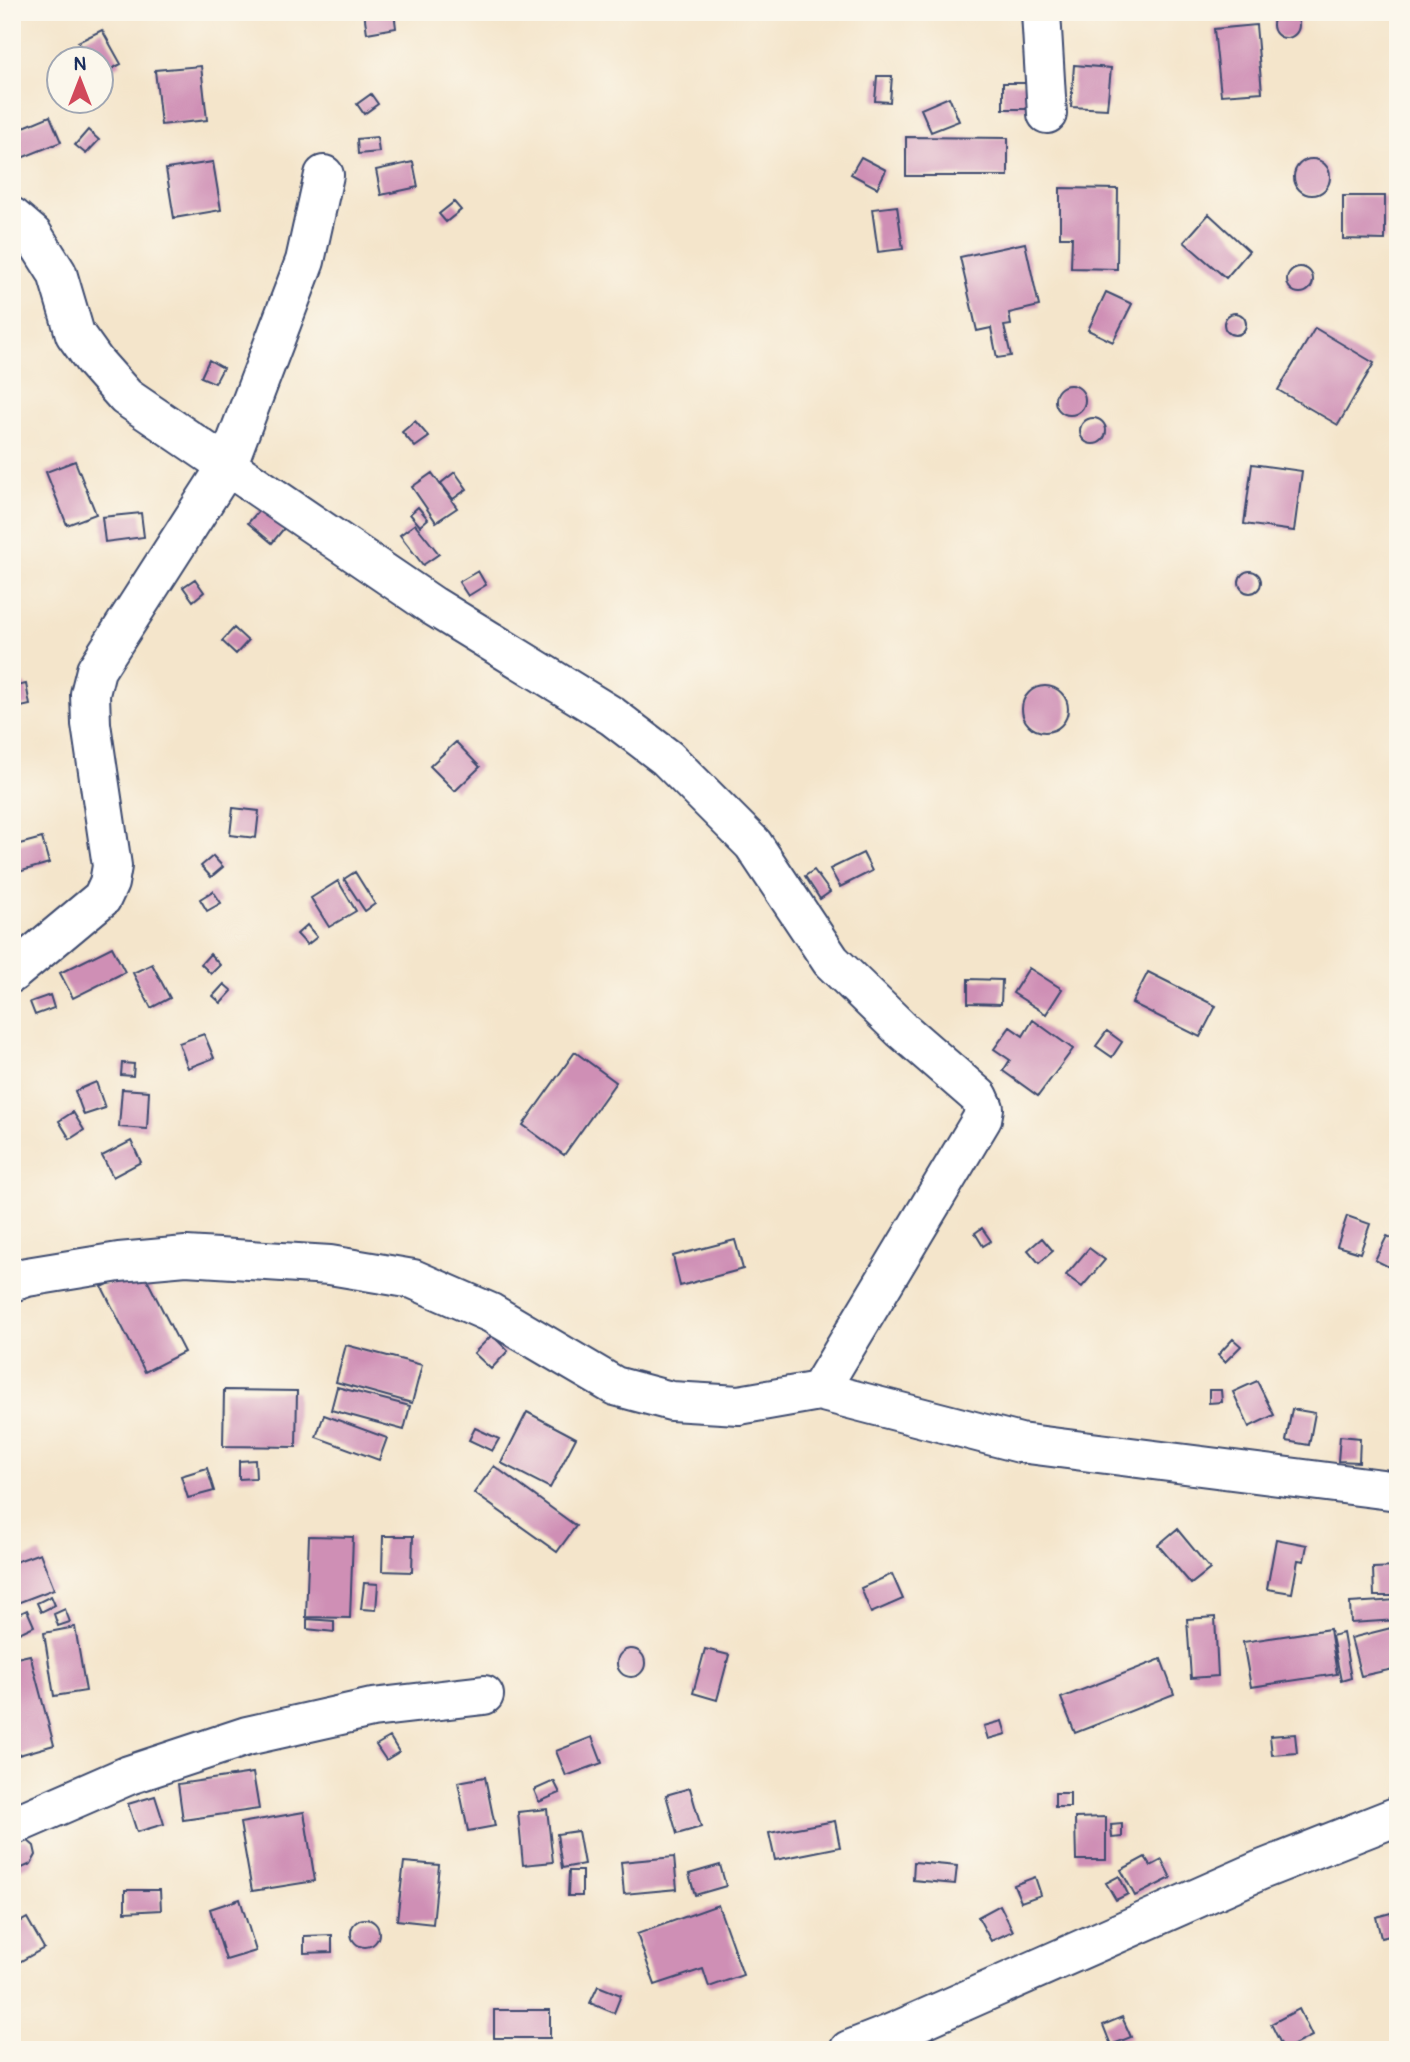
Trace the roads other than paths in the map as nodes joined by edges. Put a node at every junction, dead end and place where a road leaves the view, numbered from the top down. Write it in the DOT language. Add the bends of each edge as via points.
graph roads {
  1 [pos="1041,12"];
  2 [pos="1047,114"];
  3 [pos="324,174"];
  4 [pos="12,217"];
  5 [pos="227,466"];
  6 [pos="12,973"];
  7 [pos="17,1270"];
  8 [pos="819,1391"];
  9 [pos="1398,1491"];
  10 [pos="484,1695"];
  11 [pos="1398,1816"];
  12 [pos="12,1826"];
  13 [pos="894,2042"];
  14 [pos="849,2050"];
  1 -- 2 [label="street"];
  3 -- 5 [label="street" via="305,261"];
  4 -- 5 [label="street" via="33,235 57,273 75,334 94,362 126,397"];
  5 -- 6 [label="street" via="96,670 90,694 91,724 112,866 109,883 102,898"];
  5 -- 8 [label="street" via="433,606 612,716 667,758 753,844 831,961 979,1097 982,1119"];
  7 -- 8 [label="street" via="186,1256 330,1265 413,1279 491,1313 615,1386 671,1401 739,1405"];
  8 -- 9 [label="street" via="1020,1443"];
  10 -- 12 [label="street" via="372,1709 247,1736 129,1775"];
  11 -- 13 [label="street" via="1261,1870"];
  13 -- 14 [label="street"];
}
